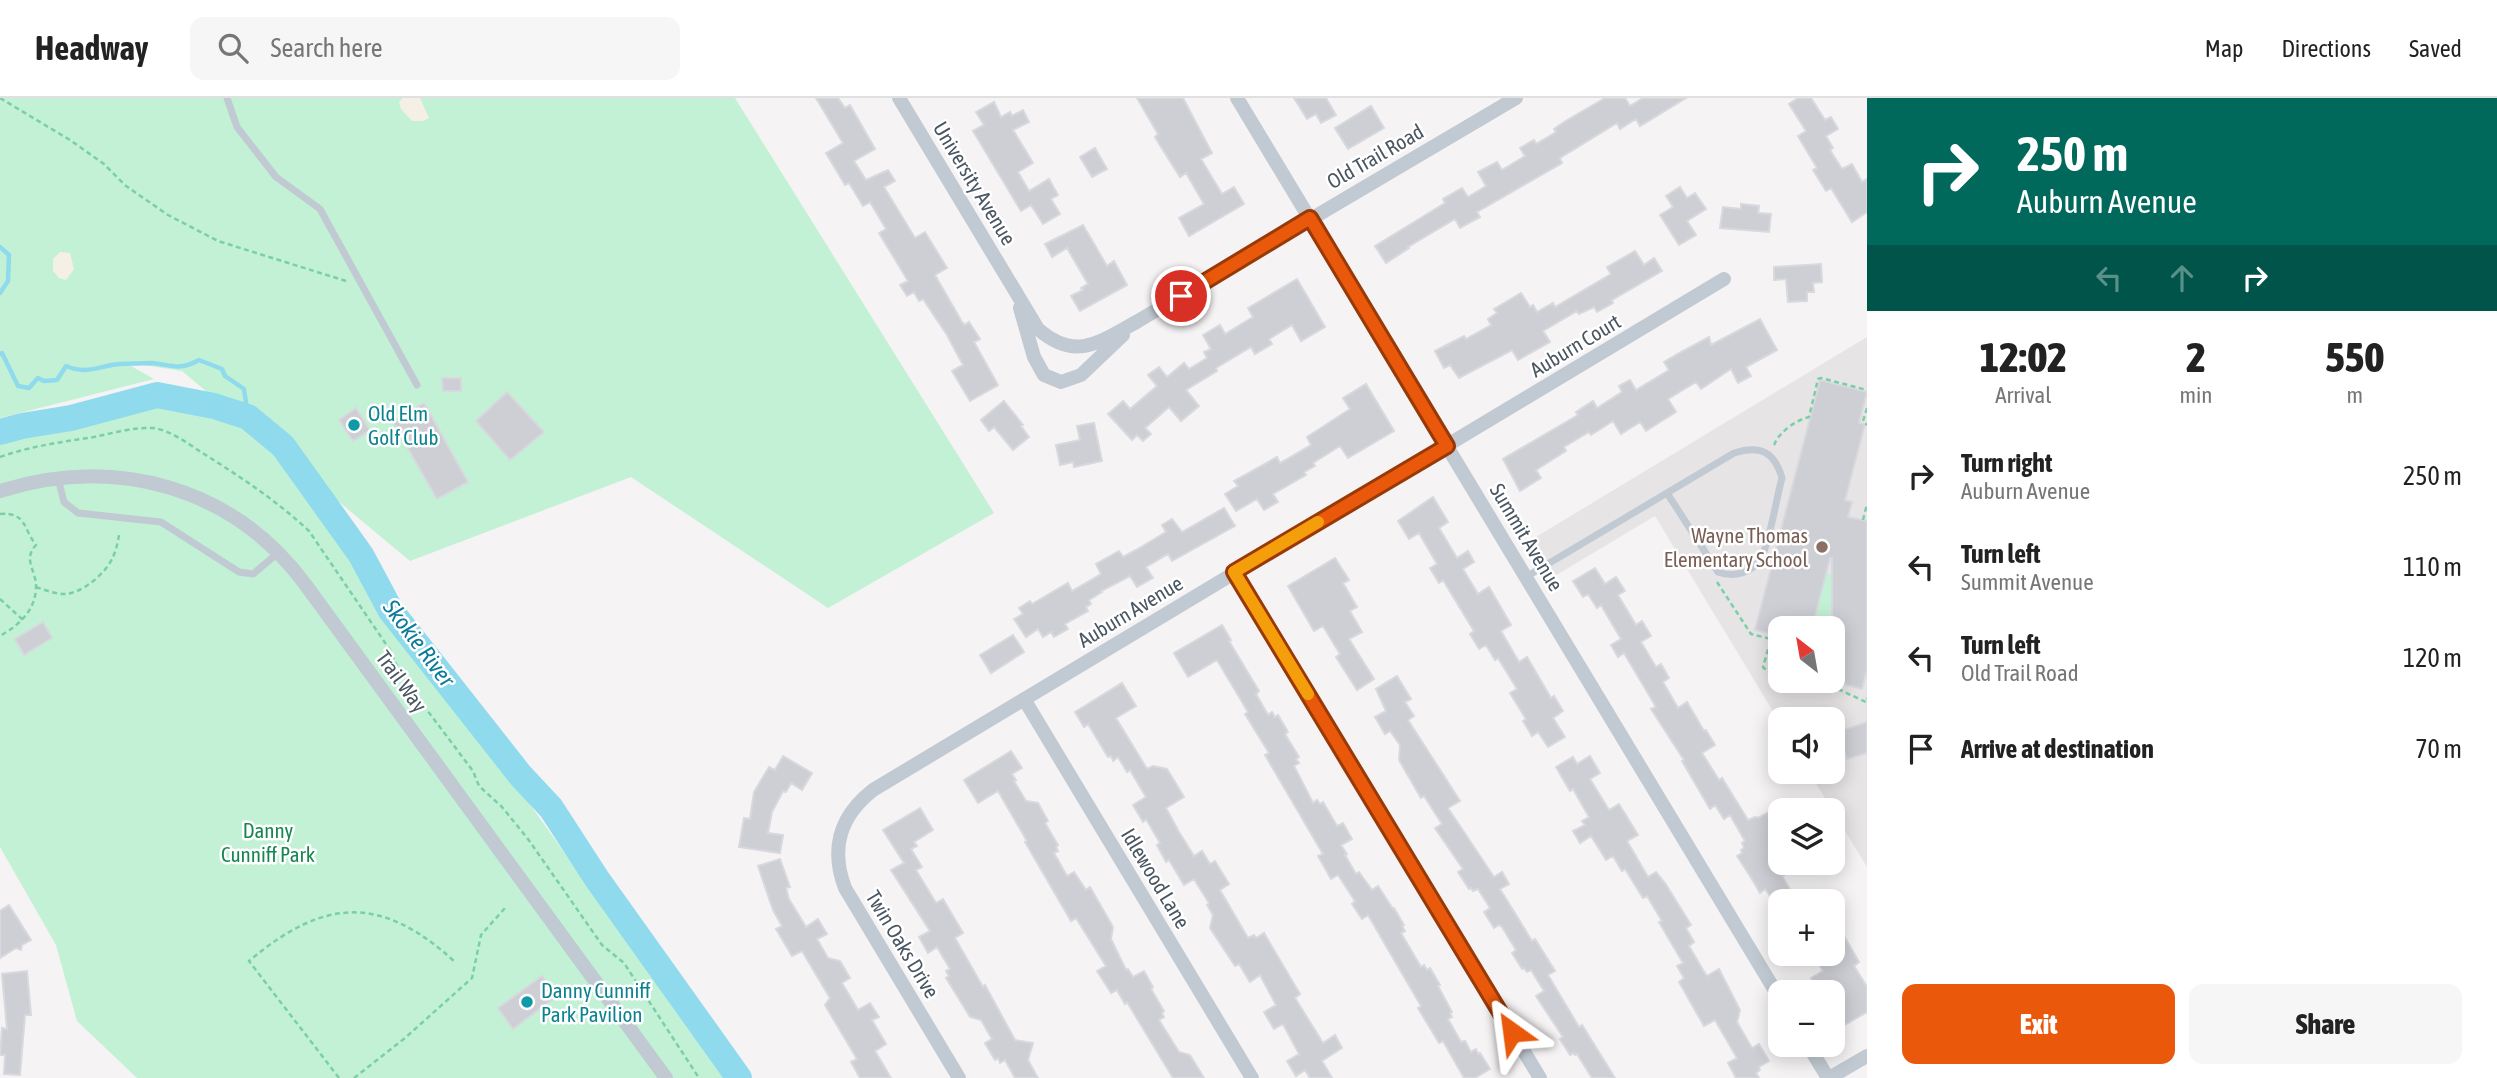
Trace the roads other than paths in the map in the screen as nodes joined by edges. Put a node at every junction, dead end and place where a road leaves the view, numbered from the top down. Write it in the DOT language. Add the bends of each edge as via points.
graph roads {
  1 [pos="228,98"];
  2 [pos="899,98"];
  3 [pos="1237,98"];
  4 [pos="1516,98"];
  5 [pos="1310,218"];
  6 [pos="1724,279"];
  7 [pos="1016,290"];
  8 [pos="1138,321"];
  9 [pos="417,385"];
  10 [pos="1447,446"];
  11 [pos="57,477"];
  12 [pos="0,491"];
  13 [pos="1667,493"];
  14 [pos="278,553"];
  15 [pos="1234,572"];
  16 [pos="1526,577"];
  17 [pos="1024,699"];
  18 [pos="845,824"];
  19 [pos="1769,980"];
  20 [pos="1867,1056"];
  21 [pos="1815,1057"];
  22 [pos="666,1078"];
  23 [pos="959,1078"];
  24 [pos="1252,1078"];
  25 [pos="1539,1078"];
  26 [pos="1828,1078"];
  1 -- 9 [label="lane" via="237,127 275,177 320,209"];
  2 -- 7 [label="street, University Avenue"];
  3 -- 5 [label="street, Summit Avenue"];
  4 -- 5 [label="street, Old Trail Road"];
  5 -- 8 [label="street, Old Trail Road"];
  5 -- 10 [label="street, Summit Avenue"];
  6 -- 10 [label="street, Auburn Court"];
  7 -- 8 [label="street, Old Trail Road" via="1038,329 1054,342 1077,348"];
  7 -- 8 [label="street" via="1034,356 1044,374 1061,382 1081,375"];
  10 -- 15 [label="street, Auburn Avenue"];
  10 -- 16 [label="street, Summit Avenue"];
  11 -- 12 [label="street, Trail Way"];
  11 -- 14 [label="street, Trail Way" via="132,478 176,489 249,527"];
  11 -- 14 [label="lane" via="64,502 78,513 161,522 239,572 253,574"];
  13 -- 13 [label="lane" via="1718,572 1729,576 1744,573 1762,557 1782,478 1772,457 1760,449 1748,449"];
  13 -- 16 [label="lane"];
  14 -- 22 [label="street, Trail Way" via="313,594"];
  15 -- 17 [label="street, Auburn Avenue"];
  15 -- 25 [label="street"];
  16 -- 19 [label="street, Summit Avenue"];
  17 -- 18 [label="street, Auburn Avenue" via="873,790 851,810"];
  17 -- 24 [label="street, Idlewood Lane"];
  18 -- 23 [label="street, Twin Oaks Drive" via="838,847 845,888"];
  20 -- 26 [label="street"];
  21 -- 26 [label="street"];
}
